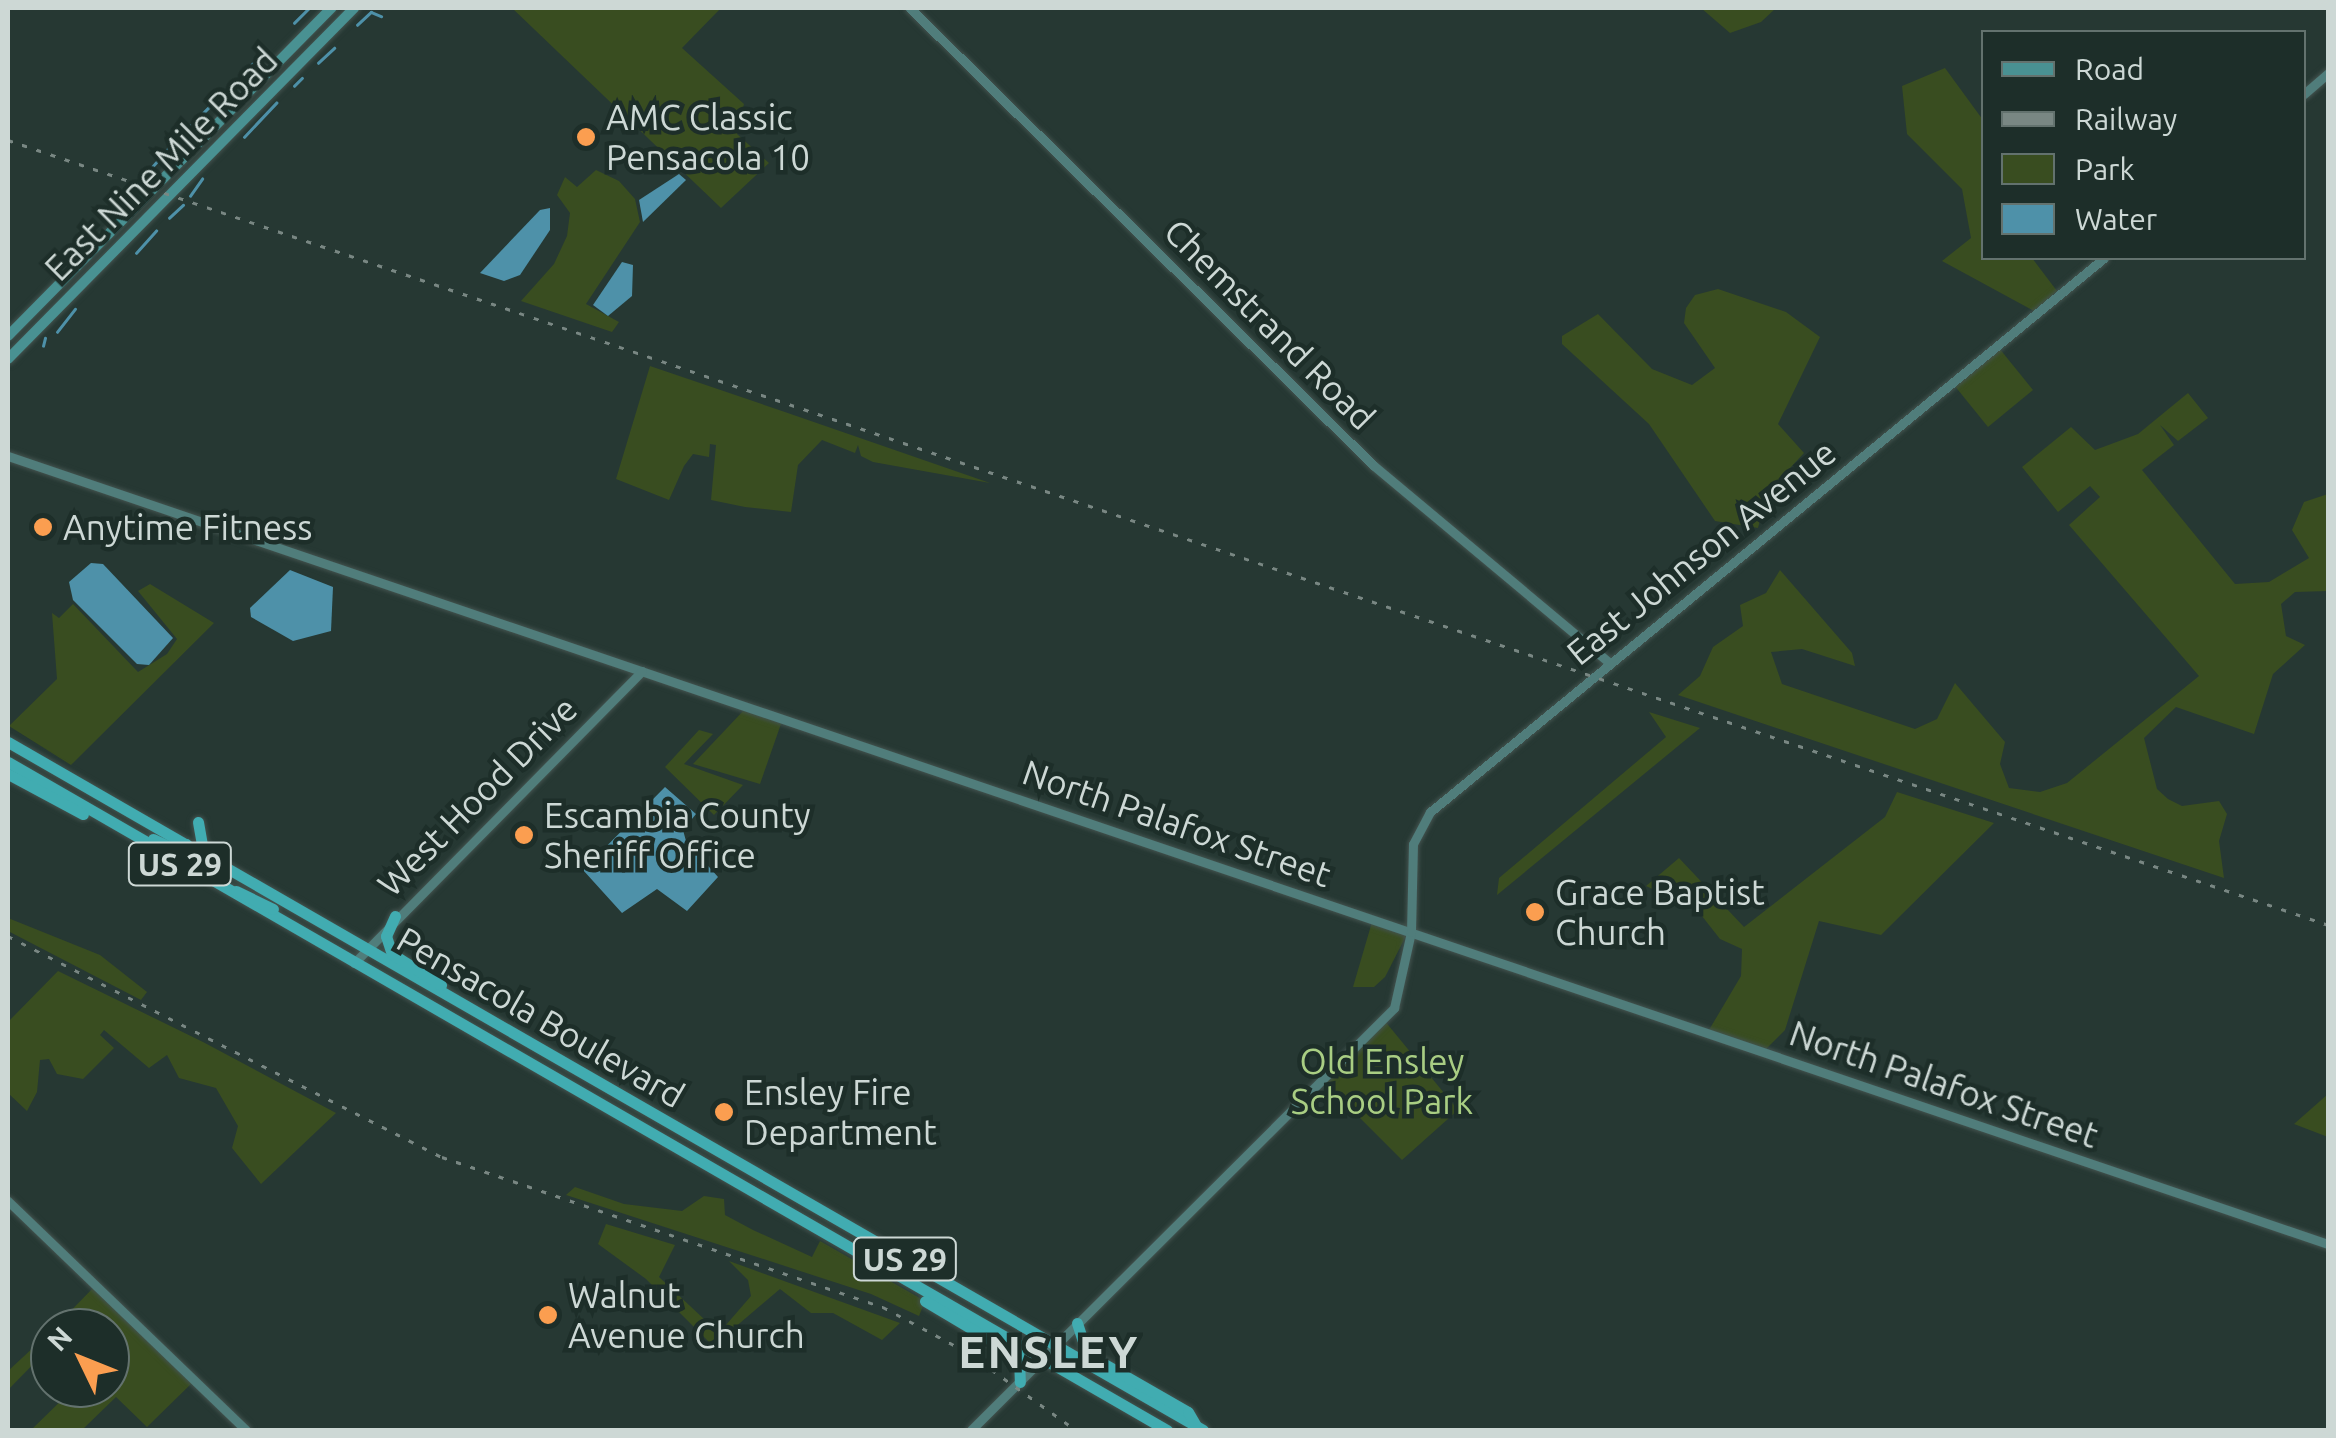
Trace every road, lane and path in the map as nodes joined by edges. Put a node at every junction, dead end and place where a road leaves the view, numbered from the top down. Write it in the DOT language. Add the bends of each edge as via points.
graph roads {
  1 [pos="332,8"];
  2 [pos="346,8"];
  3 [pos="354,8"];
  4 [pos="363,8"];
  5 [pos="910,8"];
  6 [pos="2328,73"];
  7 [pos="252,89"];
  8 [pos="2306,92"];
  9 [pos="254,108"];
  10 [pos="236,126"];
  11 [pos="208,133"];
  12 [pos="219,143"];
  13 [pos="177,186"];
  14 [pos="140,202"];
  15 [pos="151,212"];
  16 [pos="107,257"];
  17 [pos="2102,260"];
  18 [pos="71,276"];
  19 [pos="42,324"];
  20 [pos="10,328"];
  21 [pos="30,336"];
  22 [pos="8,351"];
  23 [pos="8,360"];
  24 [pos="8,456"];
  25 [pos="1609,662"];
  26 [pos="642,671"];
  27 [pos="8,738"];
  28 [pos="8,762"];
  29 [pos="8,774"];
  30 [pos="72,800"];
  31 [pos="198,822"];
  32 [pos="147,844"];
  33 [pos="186,844"];
  34 [pos="252,882"];
  35 [pos="221,888"];
  36 [pos="395,916"];
  37 [pos="1412,932"];
  38 [pos="364,947"];
  39 [pos="354,963"];
  40 [pos="460,1002"];
  41 [pos="534,1065"];
  42 [pos="647,1110"];
  43 [pos="634,1123"];
  44 [pos="744,1166"];
  45 [pos="761,1196"];
  46 [pos="8,1200"];
  47 [pos="843,1223"];
  48 [pos="2328,1244"];
  49 [pos="915,1286"];
  50 [pos="938,1299"];
  51 [pos="1077,1324"];
  52 [pos="1056,1345"];
  53 [pos="1042,1359"];
  54 [pos="1020,1382"];
  55 [pos="1197,1429"];
  56 [pos="246,1430"];
  57 [pos="971,1430"];
  58 [pos="1168,1430"];
  1 -- 7 [label="main road, East Nine Mile Road"];
  2 -- 9 [label="main road"];
  3 -- 9 [label="main road, East Nine Mile Road"];
  4 -- 10 [label="main road" via="248,124"];
  5 -- 25 [label="main road, Chemstrand Road" via="1373,465"];
  6 -- 8 [label="main road"];
  7 -- 11 [label="main road, East Nine Mile Road"];
  7 -- 12 [label="main road" via="218,132"];
  9 -- 10 [label="main road, East Nine Mile Road"];
  10 -- 12 [label="main road, East Nine Mile Road"];
  11 -- 13 [label="main road" via="210,143"];
  11 -- 14 [label="main road, East Nine Mile Road"];
  12 -- 13 [label="main road, East Nine Mile Road"];
  13 -- 15 [label="main road, East Nine Mile Road"];
  14 -- 15 [label="main road"];
  14 -- 16 [label="main road" via="141,213"];
  14 -- 18 [label="main road, East Nine Mile Road"];
  15 -- 16 [label="main road, East Nine Mile Road"];
  16 -- 19 [label="main road, East Nine Mile Road"];
  17 -- 25 [label="main road, East Johnson Avenue"];
  18 -- 19 [label="main road"];
  18 -- 20 [label="main road, East Nine Mile Road"];
  18 -- 21 [label="main road" via="32,318"];
  19 -- 21 [label="main road, East Nine Mile Road"];
  20 -- 22 [label="main road"];
  21 -- 23 [label="main road, East Nine Mile Road"];
  24 -- 26 [label="main road, North Palafox Street"];
  25 -- 37 [label="main road, East Johnson Avenue" via="1430,812 1411,856"];
  26 -- 36 [label="main road, West Hood Drive"];
  26 -- 37 [label="main road, North Palafox Street"];
  27 -- 33 [label="highway, Pensacola Boulevard / US 29"];
  28 -- 30 [label="highway, Pensacola Boulevard / US 29"];
  29 -- 32 [label="highway"];
  30 -- 32 [label="highway, Pensacola Boulevard / US 29"];
  30 -- 33 [label="highway" via="165,846"];
  31 -- 34 [label="highway" via="202,845 242,868"];
  32 -- 35 [label="highway, Pensacola Boulevard / US 29"];
  33 -- 34 [label="highway, Pensacola Boulevard / US 29"];
  34 -- 38 [label="highway, Pensacola Boulevard / US 29"];
  35 -- 38 [label="highway" via="247,893 348,952"];
  35 -- 39 [label="highway, Pensacola Boulevard / US 29"];
  36 -- 38 [label="main road, West Hood Drive"];
  36 -- 40 [label="highway" via="386,936 392,954"];
  37 -- 48 [label="main road, North Palafox Street"];
  37 -- 51 [label="main road, East Johnson Avenue" via="1400,995 1384,1020"];
  38 -- 39 [label="main road, West Hood Drive"];
  38 -- 40 [label="highway, Pensacola Boulevard / US 29"];
  39 -- 40 [label="highway" via="378,963"];
  39 -- 41 [label="highway, Pensacola Boulevard / US 29"];
  40 -- 42 [label="highway, Pensacola Boulevard / US 29"];
  41 -- 42 [label="highway" via="628,1112"];
  41 -- 43 [label="highway, Pensacola Boulevard / US 29"];
  42 -- 44 [label="highway, Pensacola Boulevard / US 29"];
  43 -- 44 [label="highway" via="654,1122"];
  43 -- 45 [label="highway, Pensacola Boulevard / US 29"];
  44 -- 47 [label="highway, Pensacola Boulevard / US 29"];
  45 -- 47 [label="highway" via="825,1226"];
  45 -- 49 [label="highway, Pensacola Boulevard / US 29"];
  46 -- 56 [label="main road"];
  47 -- 52 [label="highway, Pensacola Boulevard / US 29"];
  49 -- 50 [label="highway, Pensacola Boulevard / US 29"];
  49 -- 54 [label="highway" via="919,1297 1018,1356"];
  50 -- 52 [label="highway" via="956,1302 1032,1346"];
  50 -- 53 [label="highway, Pensacola Boulevard / US 29"];
  51 -- 52 [label="main road, East Johnson Avenue"];
  51 -- 55 [label="highway" via="1087,1354 1188,1412"];
  52 -- 53 [label="main road, East Johnson Avenue"];
  52 -- 55 [label="highway, Pensacola Boulevard / US 29"];
  53 -- 54 [label="main road, East Johnson Avenue"];
  53 -- 55 [label="highway" via="1067,1360"];
  53 -- 58 [label="highway, Pensacola Boulevard / US 29"];
  54 -- 57 [label="main road, East Johnson Avenue"];
}
